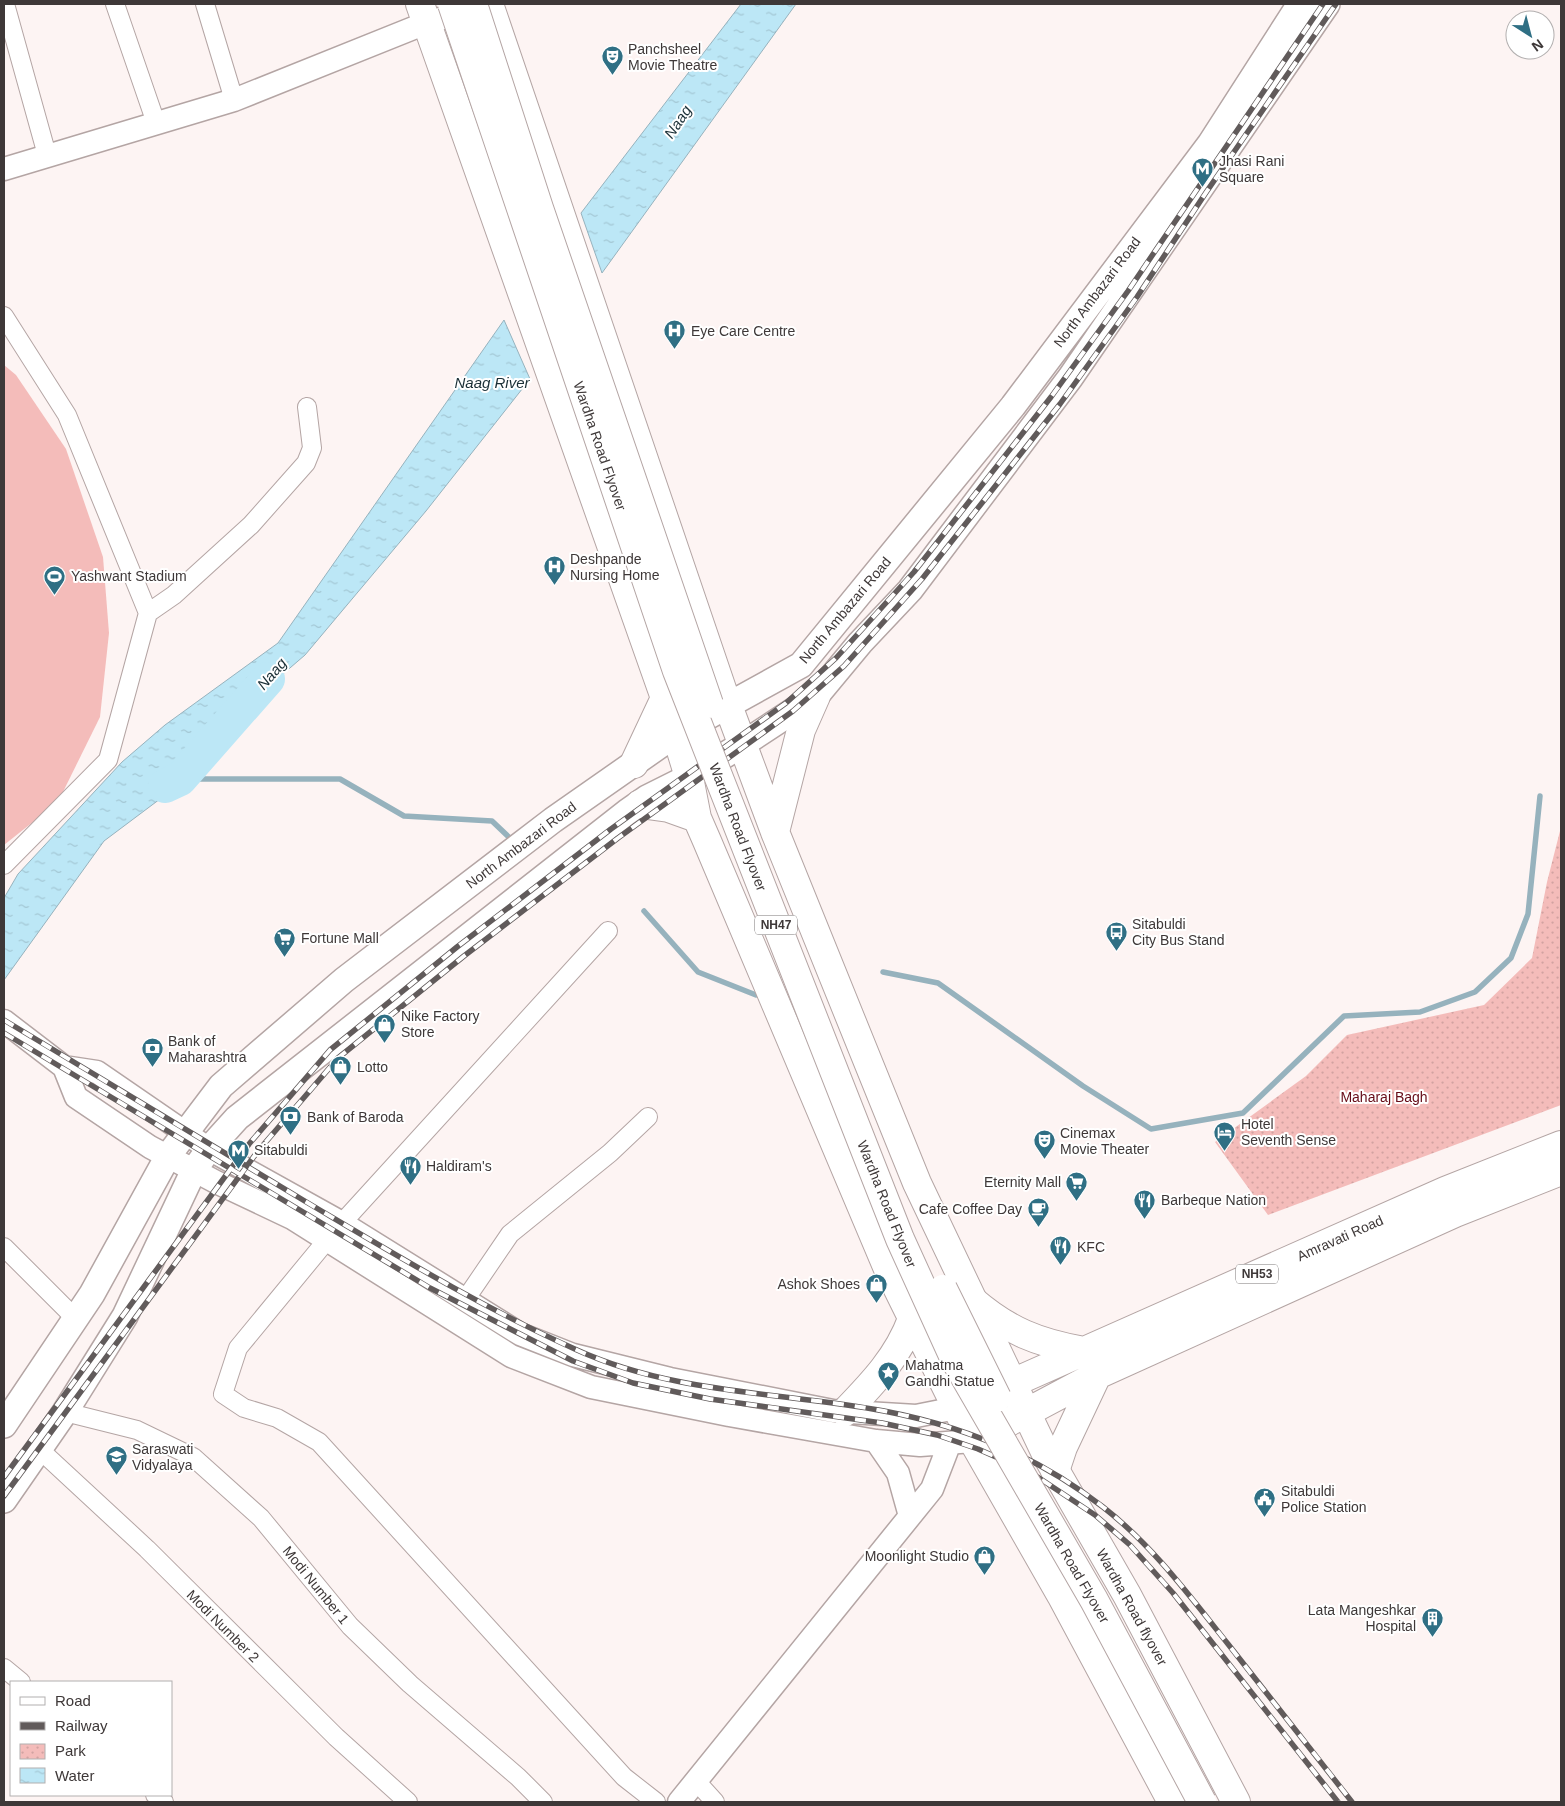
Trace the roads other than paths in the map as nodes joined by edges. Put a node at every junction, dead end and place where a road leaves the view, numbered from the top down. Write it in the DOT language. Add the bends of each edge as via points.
graph roads {
  1 [pos="5,4"];
  2 [pos="115,4"];
  3 [pos="205,4"];
  4 [pos="452,4"];
  5 [pos="486,4"];
  6 [pos="1300,4"];
  7 [pos="1327,4"];
  8 [pos="423,13"];
  9 [pos="234,100"];
  10 [pos="156,123"];
  11 [pos="47,155"];
  12 [pos="4,169"];
  13 [pos="4,316"];
  14 [pos="1045,362"];
  15 [pos="1070,378"];
  16 [pos="307,407"];
  17 [pos="148,614"];
  18 [pos="816,696"];
  19 [pos="665,698"];
  20 [pos="728,704"];
  21 [pos="676,734"];
  22 [pos="743,744"];
  23 [pos="634,764"];
  24 [pos="689,777"];
  25 [pos="640,804"];
  26 [pos="697,818"];
  27 [pos="775,832"];
  28 [pos="4,865"];
  29 [pos="608,931"];
  30 [pos="5,1025"];
  31 [pos="64,1067"];
  32 [pos="648,1117"];
  33 [pos="184,1132"];
  34 [pos="1561,1145"];
  35 [pos="209,1149"];
  36 [pos="168,1156"];
  37 [pos="194,1170"];
  38 [pos="1561,1171"];
  39 [pos="342,1222"];
  40 [pos="327,1240"];
  41 [pos="4,1247"];
  42 [pos="465,1300"];
  43 [pos="972,1300"];
  44 [pos="76,1319"];
  45 [pos="912,1319"];
  46 [pos="1084,1351"];
  47 [pos="1098,1375"];
  48 [pos="1012,1384"];
  49 [pos="65,1412"];
  50 [pos="845,1412"];
  51 [pos="1026,1412"];
  52 [pos="4,1425"];
  53 [pos="961,1430"];
  54 [pos="876,1442"];
  55 [pos="39,1449"];
  56 [pos="1055,1471"];
  57 [pos="4,1500"];
  58 [pos="910,1516"];
  59 [pos="4,1668"];
  60 [pos="20,1681"];
  61 [pos="696,1781"];
  62 [pos="408,1802"];
  63 [pos="543,1802"];
  64 [pos="656,1802"];
  65 [pos="679,1802"];
  66 [pos="715,1802"];
  67 [pos="1172,1802"];
  68 [pos="1202,1802"];
  69 [pos="1218,1802"];
  70 [pos="1236,1802"];
  1 -- 11 [label="street"];
  2 -- 10 [label="street"];
  3 -- 9 [label="street"];
  4 -- 68 [label="main road, Wardha Road Flyover / NH47, bridge" via="677,671 900,1238 955,1360 1094,1600"];
  5 -- 8 [label="street"];
  5 -- 20 [label="main road, Wardha Road flyover"];
  5 -- 69 [label="main road, Wardha Road Flyover / NH47, bridge" via="539,208 708,702 928,1259 995,1395 1142,1657"];
  6 -- 14 [label="main road, North Ambazari Road" via="1210,144"];
  7 -- 15 [label="main road, North Ambazari Road"];
  8 -- 9 [label="street"];
  8 -- 19 [label="main road"];
  9 -- 10 [label="street"];
  10 -- 11 [label="street"];
  11 -- 12 [label="street"];
  13 -- 17 [label="street" via="67,415"];
  14 -- 15 [label="main road"];
  14 -- 20 [label="main road, North Ambazari Road" via="1013,406 801,665"];
  15 -- 18 [label="main road, North Ambazari Road" via="910,590"];
  16 -- 17 [label="street" via="312,448 306,464 251,525 174,595"];
  17 -- 28 [label="street" via="108,760"];
  18 -- 22 [label="main road, North Ambazari Road"];
  18 -- 27 [label="main road" via="801,730"];
  19 -- 21 [label="main road"];
  19 -- 23 [label="main road"];
  20 -- 21 [label="main road, North Ambazari Road"];
  20 -- 22 [label="main road, Wardha Road flyover"];
  21 -- 23 [label="main road, North Ambazari Road"];
  21 -- 24 [label="main road"];
  22 -- 24 [label="main road, North Ambazari Road"];
  22 -- 27 [label="main road, Wardha Road flyover"];
  23 -- 33 [label="main road, North Ambazari Road" via="553,820 344,980 221,1086"];
  24 -- 25 [label="main road, North Ambazari Road"];
  24 -- 26 [label="main road"];
  25 -- 26 [label="main road" via="669,808"];
  25 -- 35 [label="main road, North Ambazari Road" via="237,1118"];
  26 -- 45 [label="main road"];
  27 -- 43 [label="main road, Wardha Road flyover" via="916,1183"];
  29 -- 39 [label="street"];
  30 -- 31 [label="street"];
  31 -- 33 [label="street" via="97,1072"];
  31 -- 36 [label="street" via="76,1097"];
  32 -- 42 [label="street" via="610,1153 510,1234"];
  33 -- 35 [label="street"];
  33 -- 36 [label="main road, North Ambazari Road"];
  34 -- 46 [label="main road, Amravati Road / NH53" via="1445,1191"];
  35 -- 37 [label="main road, North Ambazari Road"];
  35 -- 39 [label="street"];
  36 -- 37 [label="street"];
  36 -- 44 [label="main road, North Ambazari Road"];
  37 -- 40 [label="street" via="292,1218"];
  37 -- 49 [label="main road, North Ambazari Road" via="125,1316"];
  38 -- 47 [label="main road, Amravati Road / NH53" via="1455,1213"];
  39 -- 42 [label="street"];
  40 -- 54 [label="street" via="511,1356 590,1387"];
  40 -- 64 [label="street" via="238,1348 223,1394 244,1408 278,1418 319,1442 624,1776"];
  41 -- 44 [label="street"];
  42 -- 50 [label="street" via="520,1334 573,1355 670,1380"];
  43 -- 46 [label="main road" via="997,1321 1016,1331 1060,1347"];
  43 -- 48 [label="main road, Wardha Road flyover"];
  44 -- 52 [label="main road, North Ambazari Road"];
  45 -- 50 [label="main road" via="892,1360"];
  45 -- 53 [label="main road"];
  46 -- 48 [label="main road, Amravati Road / NH53"];
  47 -- 51 [label="main road, Amravati Road / NH53"];
  47 -- 56 [label="main road" via="1063,1447"];
  48 -- 51 [label="main road, Wardha Road flyover"];
  48 -- 53 [label="main road, Amravati Road / NH53"];
  49 -- 55 [label="main road, North Ambazari Road"];
  49 -- 63 [label="street, Modi Number 1" via="137,1430 193,1457 261,1518 350,1626"];
  50 -- 53 [label="street" via="916,1416"];
  51 -- 53 [label="main road, Amravati Road / NH53"];
  51 -- 56 [label="main road, Wardha Road flyover"];
  53 -- 54 [label="street" via="920,1446"];
  53 -- 58 [label="street" via="932,1489"];
  53 -- 67 [label="main road" via="1061,1595"];
  54 -- 58 [label="street" via="898,1473"];
  55 -- 57 [label="main road, North Ambazari Road"];
  55 -- 62 [label="street, Modi Number 2" via="148,1548 336,1737"];
  56 -- 70 [label="main road, Wardha Road flyover" via="1127,1595"];
  58 -- 61 [label="street"];
  59 -- 60 [label="street"];
  61 -- 65 [label="street"];
  61 -- 66 [label="street"];
}
